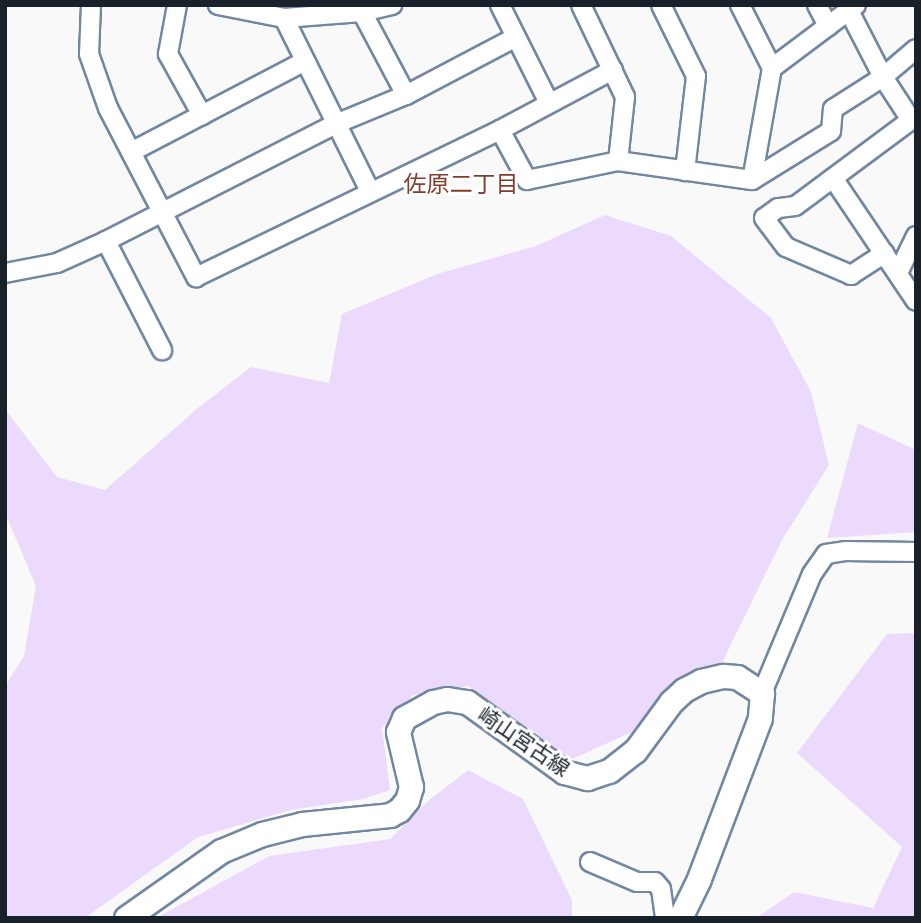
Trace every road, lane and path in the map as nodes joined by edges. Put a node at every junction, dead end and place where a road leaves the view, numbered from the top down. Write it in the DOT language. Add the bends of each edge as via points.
graph roads {
  1 [pos="91,5"];
  2 [pos="177,5"];
  3 [pos="218,5"];
  4 [pos="392,5"];
  5 [pos="500,5"];
  6 [pos="581,5"];
  7 [pos="661,5"];
  8 [pos="740,5"];
  9 [pos="817,5"];
  10 [pos="853,8"];
  11 [pos="362,12"];
  12 [pos="284,18"];
  13 [pos="828,26"];
  14 [pos="516,37"];
  15 [pos="916,49"];
  16 [pos="305,61"];
  17 [pos="772,68"];
  18 [pos="613,70"];
  19 [pos="883,77"];
  20 [pos="406,95"];
  21 [pos="549,103"];
  22 [pos="202,115"];
  23 [pos="914,121"];
  24 [pos="338,123"];
  25 [pos="500,130"];
  26 [pos="131,152"];
  27 [pos="618,161"];
  28 [pos="685,171"];
  29 [pos="833,177"];
  30 [pos="752,180"];
  31 [pos="370,191"];
  32 [pos="163,212"];
  33 [pos="916,236"];
  34 [pos="106,241"];
  35 [pos="884,253"];
  36 [pos="898,273"];
  37 [pos="5,274"];
  38 [pos="916,301"];
  39 [pos="162,350"];
  40 [pos="916,552"];
  41 [pos="762,693"];
  42 [pos="590,862"];
  43 [pos="126,918"];
  44 [pos="665,918"];
  45 [pos="680,918"];
  1 -- 26 [label="street" via="89,54 108,108"];
  2 -- 22 [label="street" via="168,54"];
  3 -- 12 [label="street"];
  4 -- 11 [label="street"];
  5 -- 14 [label="street"];
  6 -- 18 [label="street"];
  7 -- 28 [label="street" via="696,76"];
  8 -- 17 [label="street"];
  9 -- 13 [label="street"];
  10 -- 13 [label="street"];
  10 -- 19 [label="street"];
  11 -- 12 [label="street"];
  11 -- 20 [label="street"];
  12 -- 16 [label="street"];
  13 -- 17 [label="street"];
  14 -- 20 [label="street"];
  14 -- 21 [label="street"];
  15 -- 19 [label="street"];
  16 -- 22 [label="street"];
  16 -- 24 [label="street"];
  17 -- 30 [label="street"];
  18 -- 21 [label="street"];
  18 -- 27 [label="street" via="625,97"];
  19 -- 23 [label="street"];
  19 -- 30 [label="street" via="833,109 831,131"];
  20 -- 24 [label="street"];
  21 -- 25 [label="street"];
  22 -- 26 [label="street"];
  23 -- 29 [label="street"];
  24 -- 31 [label="street"];
  24 -- 32 [label="street"];
  25 -- 27 [label="street" via="527,180"];
  25 -- 31 [label="street"];
  26 -- 32 [label="street"];
  27 -- 28 [label="street"];
  28 -- 30 [label="street"];
  29 -- 35 [label="street"];
  29 -- 35 [label="street" via="795,206 778,208 764,218 786,247 850,275"];
  31 -- 32 [label="street" via="196,277"];
  32 -- 34 [label="street"];
  33 -- 36 [label="street"];
  34 -- 37 [label="street" via="57,263"];
  34 -- 39 [label="street"];
  35 -- 36 [label="street"];
  36 -- 38 [label="street"];
  40 -- 41 [label="street" via="826,554 812,574"];
  41 -- 43 [label="main road, 崎山宮古線" via="737,677 701,681 671,702 635,751 609,771 587,778 564,772 467,702 433,702 404,718 398,732 411,787 399,810 262,834 221,851"];
  41 -- 45 [label="main road" via="756,731"];
  42 -- 44 [label="street" via="637,882 655,882 661,889"];
}
